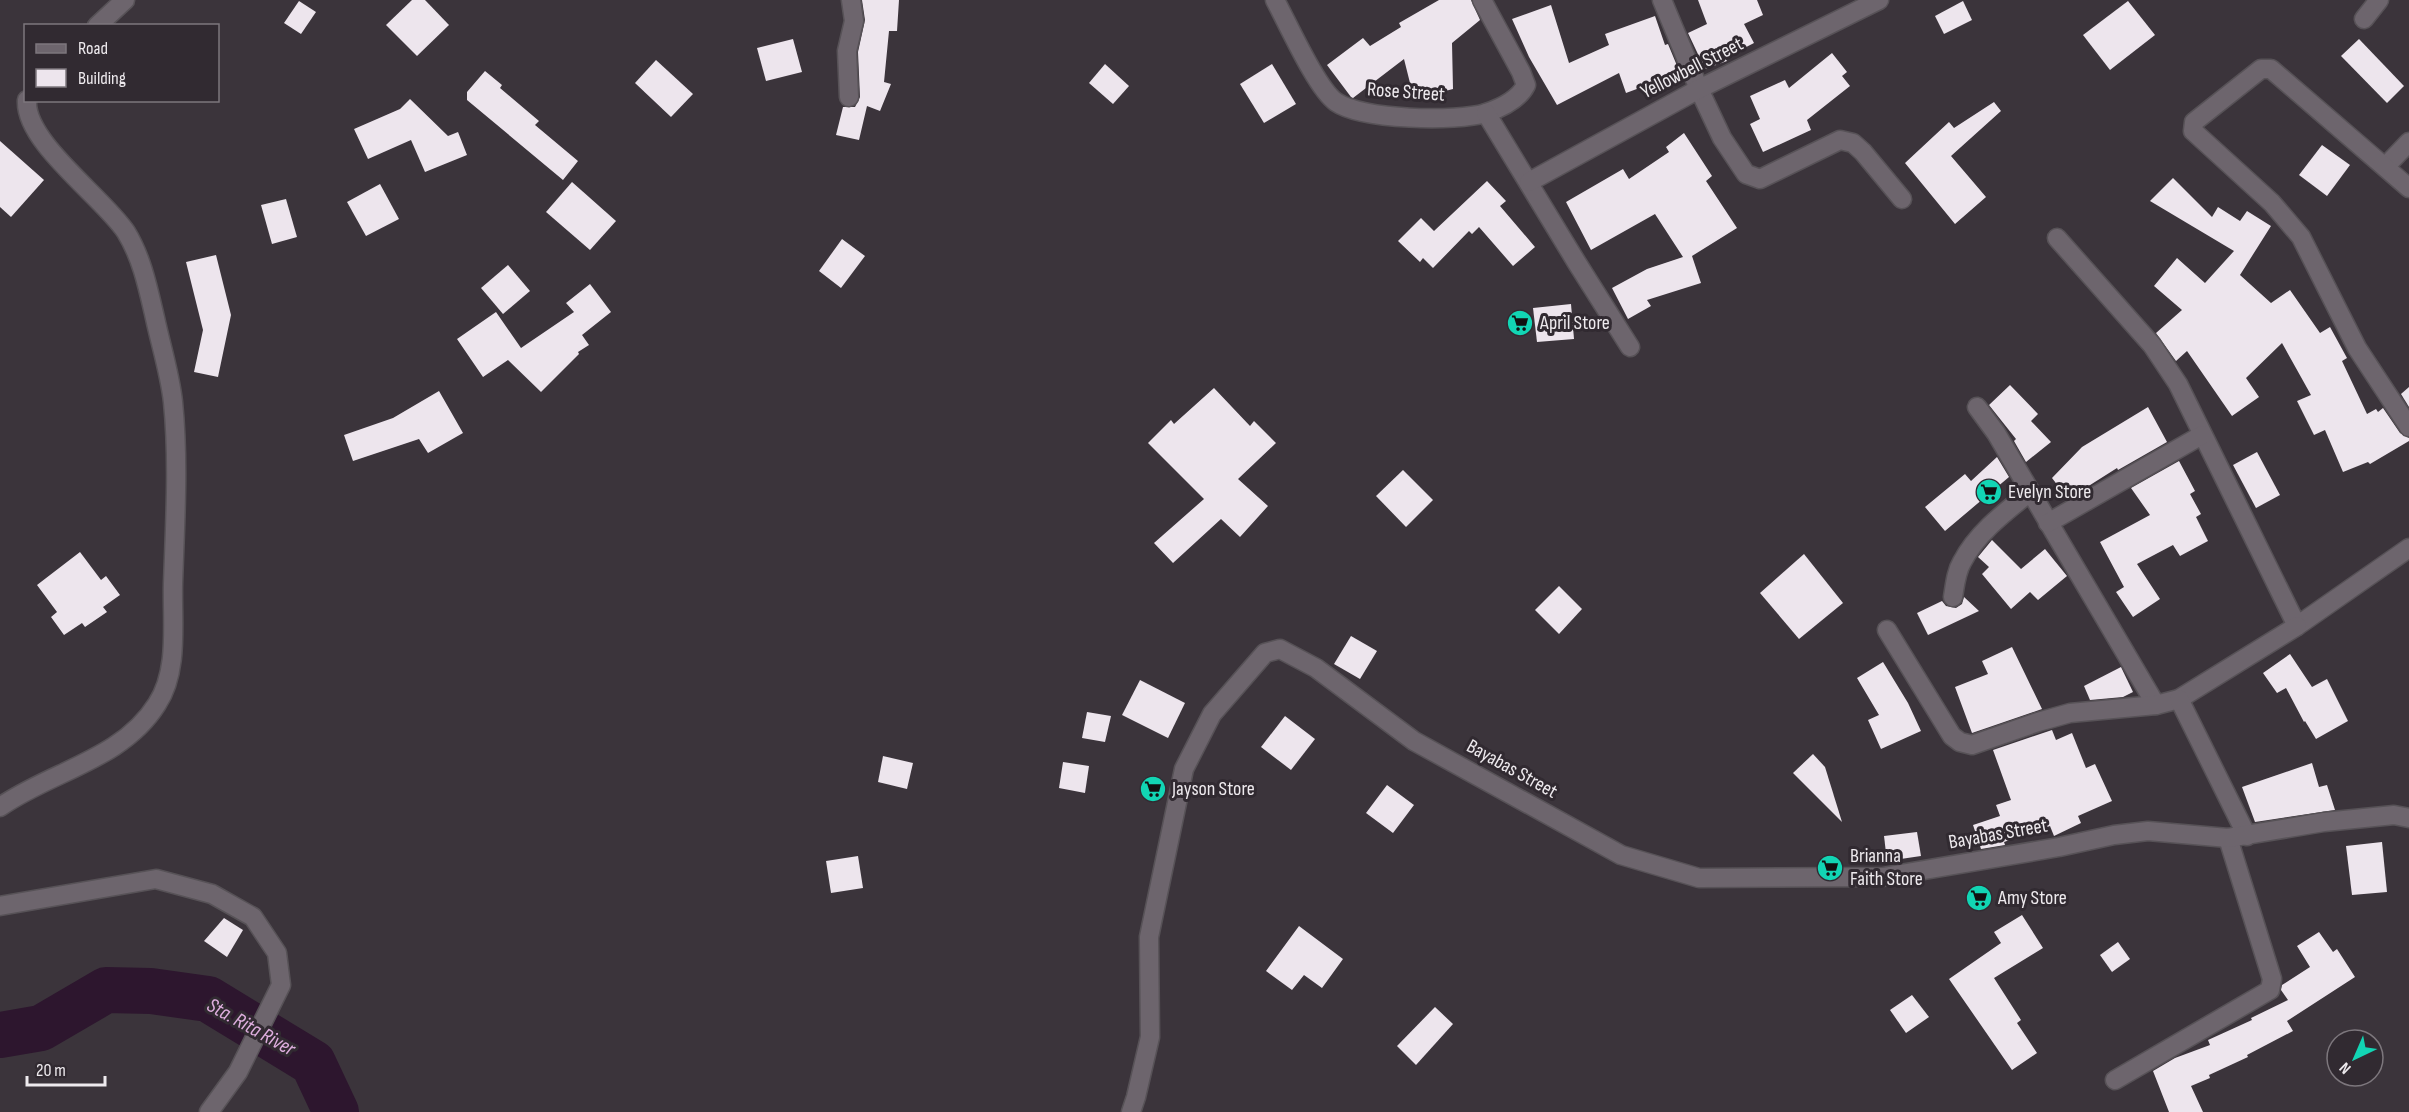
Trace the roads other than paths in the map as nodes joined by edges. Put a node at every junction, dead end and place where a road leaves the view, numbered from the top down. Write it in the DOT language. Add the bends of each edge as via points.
graph roads {
  1 [pos="126,0"];
  2 [pos="851,0"];
  3 [pos="1275,0"];
  4 [pos="1482,0"];
  5 [pos="1662,0"];
  6 [pos="1879,0"];
  7 [pos="2379,0"];
  8 [pos="2364,19"];
  9 [pos="100,24"];
  10 [pos="1699,89"];
  11 [pos="849,97"];
  12 [pos="27,102"];
  13 [pos="1486,112"];
  14 [pos="2409,142"];
  15 [pos="2386,166"];
  16 [pos="1529,182"];
  17 [pos="2409,188"];
  18 [pos="1902,199"];
  19 [pos="2057,238"];
  20 [pos="1630,347"];
  21 [pos="1977,407"];
  22 [pos="2409,427"];
  23 [pos="2202,435"];
  24 [pos="2030,492"];
  25 [pos="2048,523"];
  26 [pos="2409,548"];
  27 [pos="1953,597"];
  28 [pos="2297,626"];
  29 [pos="1887,630"];
  30 [pos="2179,699"];
  31 [pos="2156,705"];
  32 [pos="0,807"];
  33 [pos="2409,818"];
  34 [pos="2247,836"];
  35 [pos="2228,838"];
  36 [pos="0,906"];
  37 [pos="2115,1080"];
  38 [pos="208,1112"];
  39 [pos="1131,1112"];
  1 -- 9 [label="street"];
  2 -- 11 [label="street" via="854,21 847,51"];
  3 -- 13 [label="street, Rose Street" via="1325,92 1338,103 1359,112 1422,118"];
  4 -- 13 [label="street, Rose Street" via="1526,85 1521,95"];
  5 -- 10 [label="street"];
  6 -- 10 [label="street, Yellowbell Street"];
  7 -- 8 [label="street"];
  10 -- 16 [label="street, Yellowbell Street"];
  10 -- 18 [label="street" via="1722,138 1746,174 1760,180 1840,140 1853,143 1863,152"];
  12 -- 32 [label="street" via="32,125 126,232 140,260 151,302 173,402 176,479 171,672 159,702 139,729 92,760 22,792"];
  13 -- 16 [label="street"];
  14 -- 15 [label="street"];
  15 -- 17 [label="street"];
  15 -- 22 [label="street" via="2271,69 2261,69 2194,122 2193,131 2272,203 2301,237 2357,348"];
  16 -- 20 [label="street"];
  19 -- 23 [label="street" via="2152,345 2178,384"];
  21 -- 24 [label="street"];
  23 -- 25 [label="street"];
  23 -- 28 [label="street"];
  24 -- 25 [label="street"];
  24 -- 27 [label="street" via="1997,518 1962,561"];
  25 -- 31 [label="street"];
  26 -- 28 [label="street"];
  28 -- 30 [label="street"];
  29 -- 31 [label="street" via="1952,736 1960,742 1972,745 2070,713"];
  30 -- 31 [label="street"];
  30 -- 34 [label="street"];
  33 -- 34 [label="street, Bayabas Street" via="2394,815 2324,822"];
  34 -- 35 [label="street, Bayabas Street"];
  35 -- 37 [label="street" via="2272,979 2270,990"];
  35 -- 39 [label="street, Bayabas Street" via="2148,831 1883,877 1699,878 1621,855 1414,741 1317,668 1275,649 1265,653 1212,714 1184,769 1149,938 1150,1037"];
  36 -- 38 [label="street" via="156,879 212,894 253,917 277,953 281,985 238,1072"];
}
